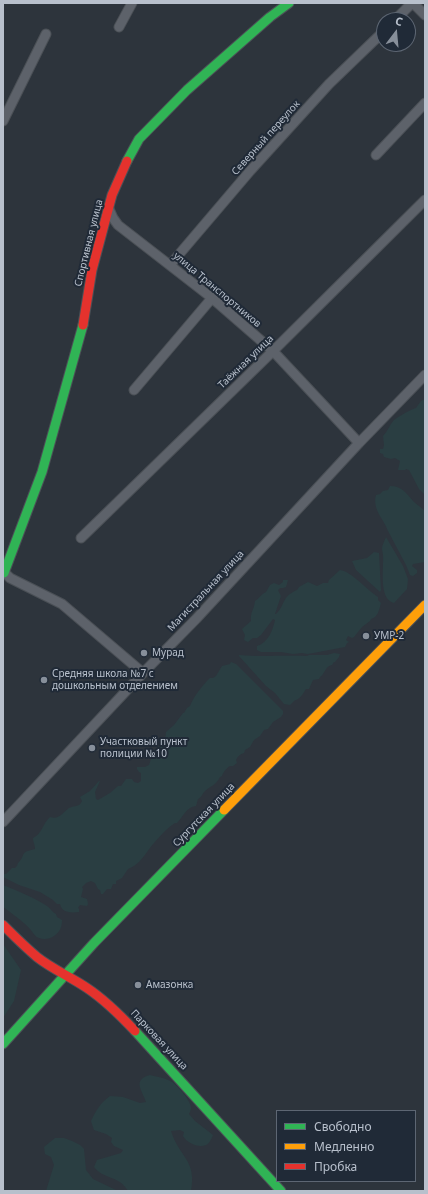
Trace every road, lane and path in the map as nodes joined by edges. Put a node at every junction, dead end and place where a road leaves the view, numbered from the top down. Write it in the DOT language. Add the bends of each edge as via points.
graph roads {
  1 [pos="132,3"];
  2 [pos="289,3"];
  3 [pos="413,3"];
  4 [pos="403,12"];
  5 [pos="425,15"];
  6 [pos="119,27"];
  7 [pos="46,34"];
  8 [pos="376,39"];
  9 [pos="425,104"];
  10 [pos="3,121"];
  11 [pos="376,156"];
  12 [pos="425,200"];
  13 [pos="109,209"];
  14 [pos="170,265"];
  15 [pos="212,298"];
  16 [pos="273,351"];
  17 [pos="425,375"];
  18 [pos="134,390"];
  19 [pos="359,443"];
  20 [pos="81,538"];
  21 [pos="4,572"];
  22 [pos="425,605"];
  23 [pos="143,673"];
  24 [pos="3,822"];
  25 [pos="3,924"];
  26 [pos="65,975"];
  27 [pos="3,1044"];
  28 [pos="281,1191"];
  1 -- 6 [label="street"];
  2 -- 13 [label="main road, Спортивная улица" via="187,90 139,140 122,171"];
  3 -- 4 [label="street"];
  3 -- 5 [label="street"];
  7 -- 10 [label="street"];
  8 -- 14 [label="street, Северный переулок" via="329,84"];
  9 -- 11 [label="street"];
  12 -- 16 [label="street, Таёжная улица"];
  13 -- 14 [label="street, улица Транспортников" via="118,225"];
  13 -- 21 [label="main road, Спортивная улица" via="92,270 82,324 42,472"];
  14 -- 15 [label="street, улица Транспортников"];
  15 -- 16 [label="street, улица Транспортников"];
  15 -- 18 [label="street"];
  16 -- 19 [label="street, улица Транспортников"];
  16 -- 20 [label="street, Таёжная улица"];
  17 -- 19 [label="street, Магистральная улица"];
  19 -- 23 [label="street, Магистральная улица"];
  21 -- 23 [label="street" via="10,578 62,604"];
  22 -- 26 [label="main road, Сургутская улица"];
  23 -- 24 [label="street, Магистральная улица"];
  25 -- 26 [label="main road, Парковая улица" via="37,957"];
  26 -- 27 [label="main road, Сургутская улица"];
  26 -- 28 [label="main road, Парковая улица" via="96,994 117,1011"];
}
